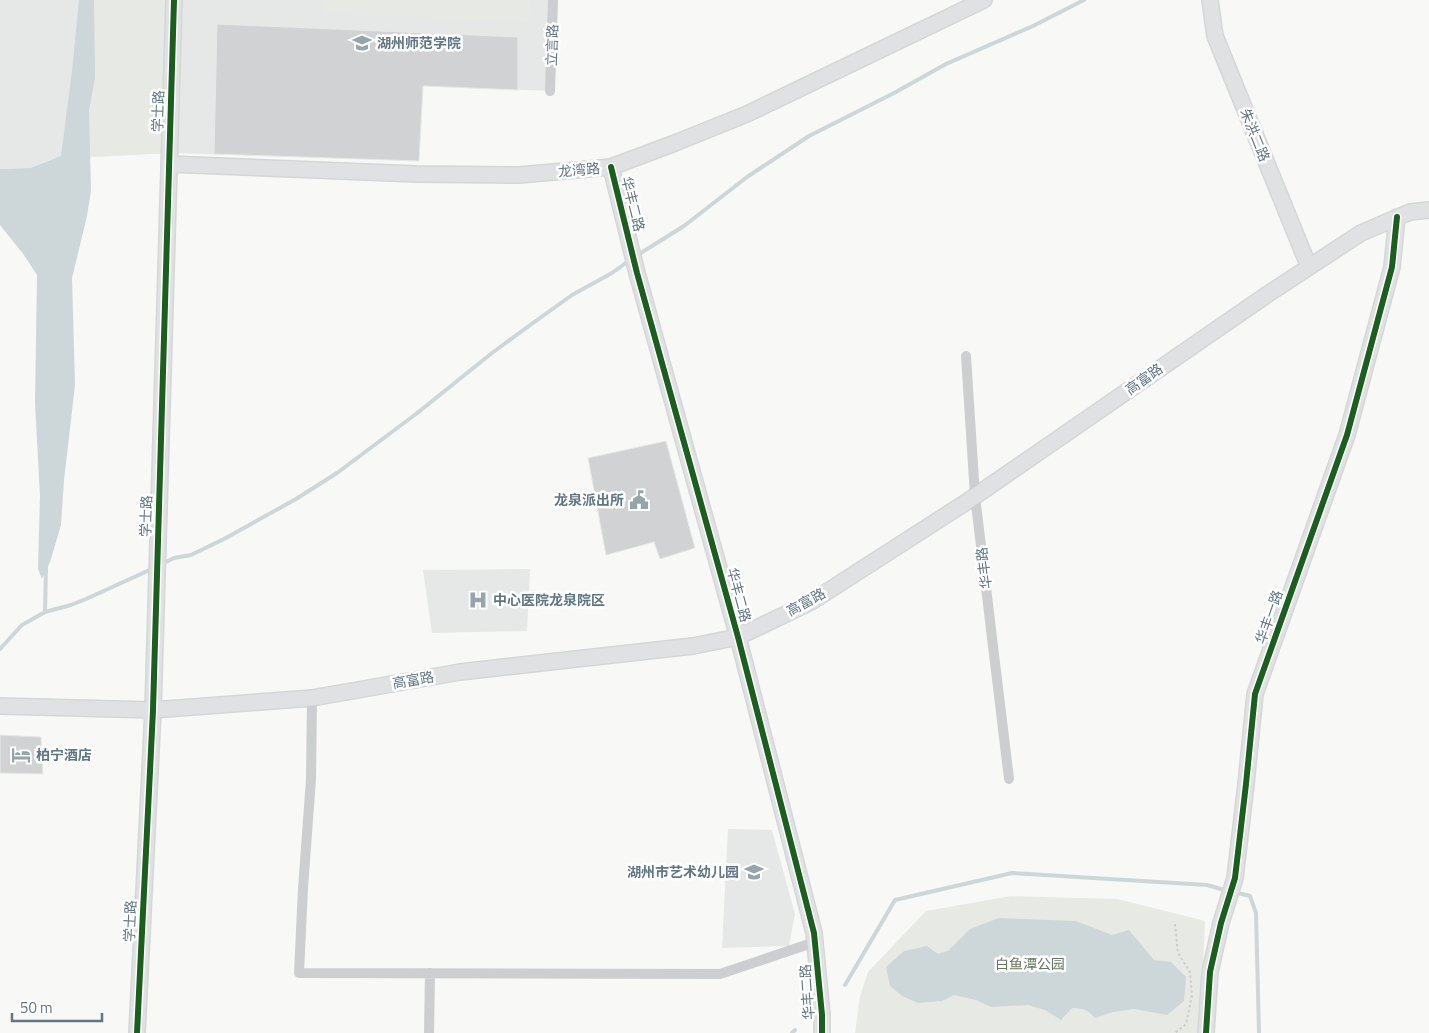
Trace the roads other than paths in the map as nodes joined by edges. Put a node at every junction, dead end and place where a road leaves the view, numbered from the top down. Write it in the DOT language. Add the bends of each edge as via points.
graph roads {
  1 [pos="174,0"];
  2 [pos="554,0"];
  3 [pos="984,0"];
  4 [pos="1210,0"];
  5 [pos="550,91"];
  6 [pos="169,164"];
  7 [pos="611,167"];
  8 [pos="1429,210"];
  9 [pos="1396,217"];
  10 [pos="1308,267"];
  11 [pos="966,356"];
  12 [pos="975,496"];
  13 [pos="738,637"];
  14 [pos="312,698"];
  15 [pos="0,706"];
  16 [pos="153,710"];
  17 [pos="1009,779"];
  18 [pos="815,942"];
  19 [pos="430,973"];
  20 [pos="137,1033"];
  21 [pos="429,1033"];
  22 [pos="822,1033"];
  23 [pos="1206,1033"];
  1 -- 6 [label="street, 学士路"];
  2 -- 5 [label="street, 立言路"];
  3 -- 7 [label="street, 龙湾路" via="747,114"];
  4 -- 10 [label="street, 朱洪二路" via="1215,36"];
  6 -- 7 [label="street, 龙湾路" via="519,175"];
  6 -- 16 [label="street, 学士路"];
  7 -- 13 [label="street, 华丰二路"];
  8 -- 9 [label="street, 高富路"];
  9 -- 10 [label="street, 高富路" via="1361,233"];
  9 -- 23 [label="street, 华丰一路" via="1392,267 1347,435 1255,694 1235,878 1210,972"];
  10 -- 12 [label="street, 高富路"];
  11 -- 12 [label="street, 华丰路"];
  12 -- 13 [label="street, 高富路" via="811,602"];
  12 -- 17 [label="street, 华丰路"];
  13 -- 14 [label="street, 高富路" via="693,646 460,672"];
  13 -- 18 [label="street, 华丰二路"];
  14 -- 16 [label="street, 高富路"];
  14 -- 19 [label="street" via="312,779 299,973"];
  15 -- 16 [label="street, 高富路"];
  16 -- 20 [label="street, 学士路"];
  18 -- 19 [label="street" via="720,974"];
  18 -- 22 [label="street, 华丰二路"];
  19 -- 21 [label="street"];
}
